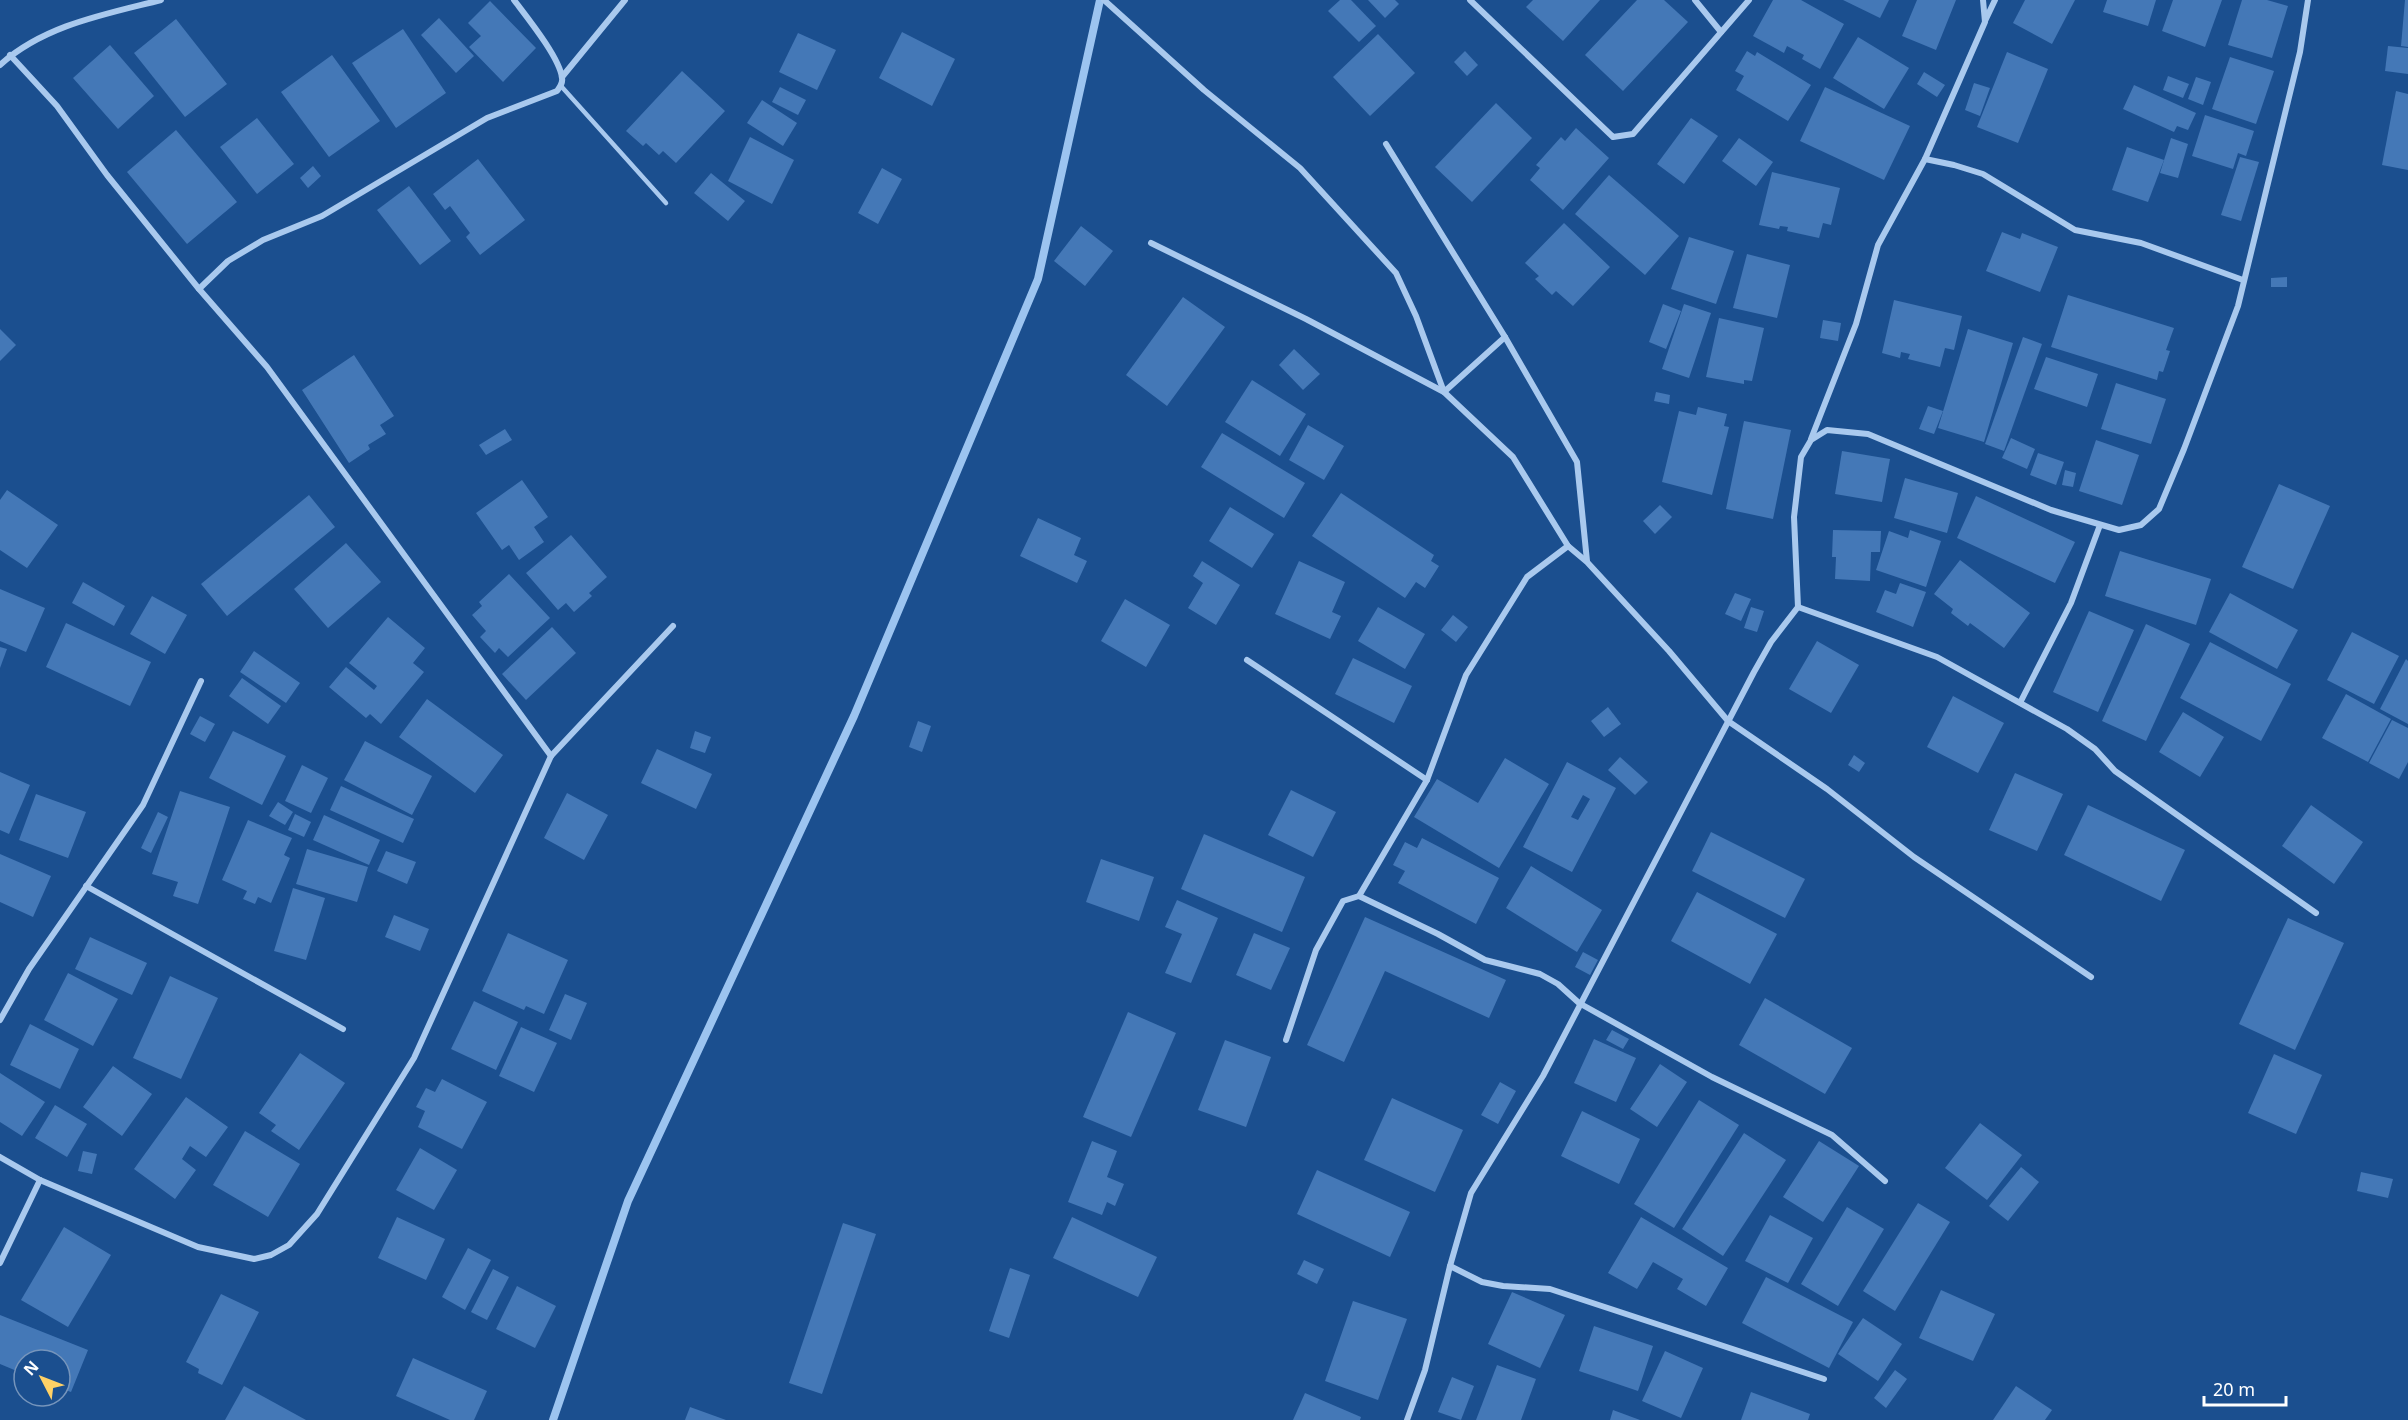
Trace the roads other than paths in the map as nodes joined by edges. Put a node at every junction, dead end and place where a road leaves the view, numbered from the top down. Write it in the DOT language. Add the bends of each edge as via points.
graph roads {
  1 [pos="161,0"];
  2 [pos="514,0"];
  3 [pos="625,0"];
  4 [pos="1104,0"];
  5 [pos="1470,0"];
  6 [pos="1695,0"];
  7 [pos="1749,0"];
  8 [pos="1983,0"];
  9 [pos="1995,0"];
  10 [pos="2308,0"];
  11 [pos="1984,22"];
  12 [pos="1721,32"];
  13 [pos="10,55"];
  14 [pos="0,65"];
  15 [pos="562,77"];
  16 [pos="561,86"];
  17 [pos="1386,144"];
  18 [pos="1925,159"];
  19 [pos="666,202"];
  20 [pos="1150,243"];
  21 [pos="2243,280"];
  22 [pos="199,289"];
  23 [pos="1505,337"];
  24 [pos="1444,392"];
  25 [pos="1811,440"];
  26 [pos="2100,525"];
  27 [pos="1568,546"];
  28 [pos="1587,562"];
  29 [pos="1798,607"];
  30 [pos="673,626"];
  31 [pos="1247,660"];
  32 [pos="201,681"];
  33 [pos="2021,701"];
  34 [pos="1728,721"];
  35 [pos="551,756"];
  36 [pos="1427,780"];
  37 [pos="86,886"];
  38 [pos="1359,896"];
  39 [pos="2316,913"];
  40 [pos="2091,977"];
  41 [pos="1579,1004"];
  42 [pos="0,1020"];
  43 [pos="343,1029"];
  44 [pos="1286,1040"];
  45 [pos="0,1158"];
  46 [pos="40,1180"];
  47 [pos="1885,1181"];
  48 [pos="0,1263"];
  49 [pos="1450,1266"];
  50 [pos="1824,1379"];
  51 [pos="1407,1420"];
  1 -- 13 [label="street" via="87,19 33,40"];
  2 -- 15 [label="street" via="536,29"];
  3 -- 15 [label="street"];
  4 -- 24 [label="street" via="1204,90 1300,168 1396,273"];
  5 -- 12 [label="street" via="1613,137 1633,134"];
  6 -- 12 [label="street"];
  7 -- 12 [label="street"];
  8 -- 11 [label="street"];
  9 -- 11 [label="street"];
  10 -- 21 [label="street" via="2300,52"];
  11 -- 18 [label="street"];
  13 -- 14 [label="street"];
  13 -- 22 [label="street" via="57,106"];
  15 -- 16 [label="street"];
  16 -- 19 [label="lane"];
  16 -- 22 [label="street" via="557,91 487,118 322,216 263,240 228,261"];
  17 -- 23 [label="street"];
  18 -- 21 [label="street" via="1983,174 2075,230 2141,243"];
  18 -- 25 [label="street" via="1878,244 1856,324"];
  20 -- 24 [label="street"];
  21 -- 26 [label="street" via="2238,306 2158,509 2141,525 2119,530"];
  22 -- 35 [label="street" via="267,367"];
  23 -- 24 [label="street"];
  23 -- 28 [label="street" via="1577,462"];
  24 -- 27 [label="street" via="1513,458"];
  25 -- 26 [label="street" via="1827,430 1868,434 2051,510"];
  25 -- 29 [label="street" via="1801,457 1794,517"];
  26 -- 33 [label="street" via="2071,603"];
  27 -- 28 [label="street"];
  27 -- 36 [label="street" via="1527,577 1466,675"];
  28 -- 34 [label="street"];
  29 -- 33 [label="street" via="1937,657"];
  29 -- 34 [label="street" via="1771,642"];
  30 -- 35 [label="street"];
  31 -- 36 [label="street"];
  32 -- 37 [label="street" via="143,805"];
  33 -- 39 [label="street" via="2095,749 2115,771"];
  34 -- 40 [label="street" via="1827,789 1914,857"];
  34 -- 41 [label="street"];
  35 -- 46 [label="street" via="414,1058 316,1214 289,1245 254,1259 198,1247"];
  36 -- 38 [label="street"];
  37 -- 42 [label="street" via="29,969"];
  37 -- 43 [label="street"];
  38 -- 41 [label="street" via="1485,960 1540,974 1558,984"];
  38 -- 44 [label="street" via="1343,901 1316,950"];
  41 -- 47 [label="street" via="1712,1077 1832,1135"];
  41 -- 49 [label="street" via="1543,1076 1471,1193"];
  45 -- 46 [label="street"];
  46 -- 48 [label="street"];
  49 -- 50 [label="street" via="1482,1282 1503,1287 1550,1289"];
  49 -- 51 [label="street" via="1425,1370"];
}
